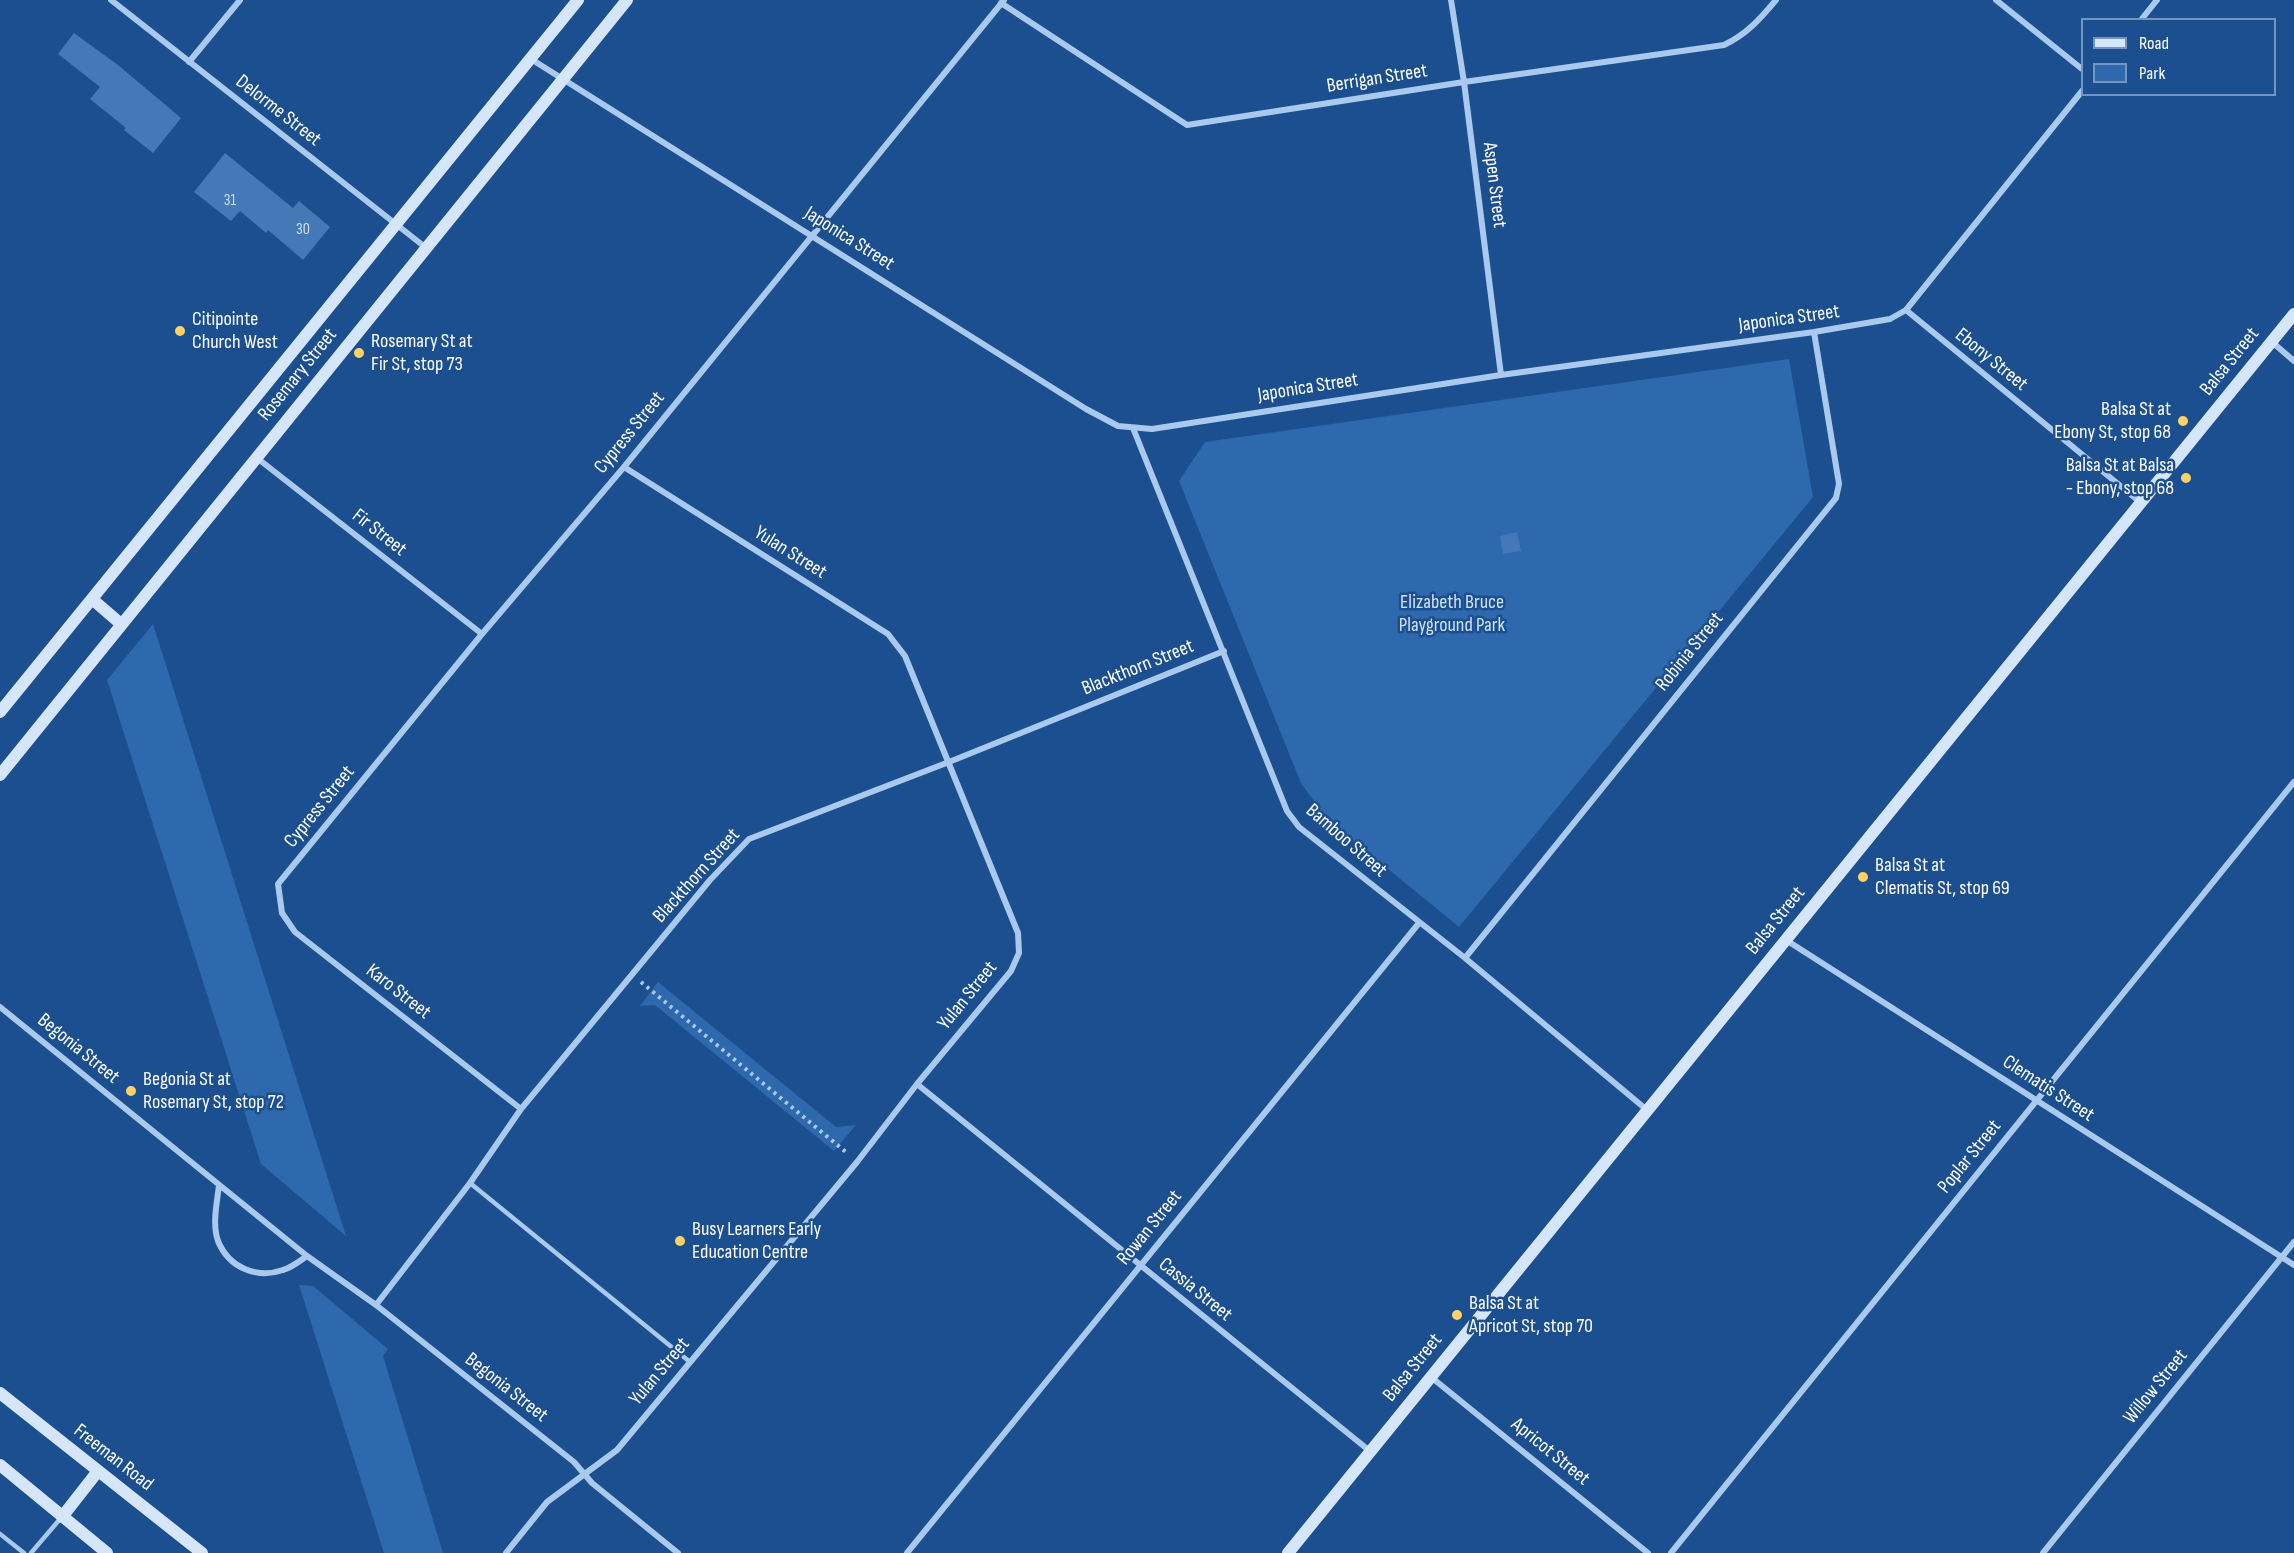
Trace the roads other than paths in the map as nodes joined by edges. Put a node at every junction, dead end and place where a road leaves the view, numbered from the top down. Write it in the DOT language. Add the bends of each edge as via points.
graph roads {
  1 [pos="111,0"];
  2 [pos="240,0"];
  3 [pos="578,0"];
  4 [pos="627,0"];
  5 [pos="1451,0"];
  6 [pos="1776,0"];
  7 [pos="1996,0"];
  8 [pos="2157,0"];
  9 [pos="1002,2"];
  10 [pos="2143,18"];
  11 [pos="531,59"];
  12 [pos="189,62"];
  13 [pos="2081,68"];
  14 [pos="563,79"];
  15 [pos="1464,82"];
  16 [pos="2081,92"];
  17 [pos="396,224"];
  18 [pos="812,235"];
  19 [pos="425,247"];
  20 [pos="1906,310"];
  21 [pos="2294,314"];
  22 [pos="1814,332"];
  23 [pos="2271,342"];
  24 [pos="2294,361"];
  25 [pos="1501,375"];
  26 [pos="1133,428"];
  27 [pos="257,458"];
  28 [pos="624,467"];
  29 [pos="2140,502"];
  30 [pos="92,599"];
  31 [pos="121,624"];
  32 [pos="482,634"];
  33 [pos="1224,651"];
  34 [pos="0,712"];
  35 [pos="950,762"];
  36 [pos="0,775"];
  37 [pos="2294,782"];
  38 [pos="278,884"];
  39 [pos="1419,923"];
  40 [pos="1785,940"];
  41 [pos="1465,958"];
  42 [pos="0,1007"];
  43 [pos="917,1084"];
  44 [pos="2037,1101"];
  45 [pos="521,1109"];
  46 [pos="1648,1111"];
  47 [pos="470,1183"];
  48 [pos="219,1185"];
  49 [pos="2294,1242"];
  50 [pos="307,1256"];
  51 [pos="2282,1257"];
  52 [pos="2294,1265"];
  53 [pos="1140,1267"];
  54 [pos="375,1305"];
  55 [pos="690,1362"];
  56 [pos="1431,1377"];
  57 [pos="0,1393"];
  58 [pos="1371,1452"];
  59 [pos="0,1466"];
  60 [pos="99,1471"];
  61 [pos="585,1474"];
  62 [pos="62,1516"];
  63 [pos="0,1534"];
  64 [pos="24,1553"];
  65 [pos="31,1553"];
  66 [pos="107,1553"];
  67 [pos="202,1553"];
  68 [pos="506,1553"];
  69 [pos="678,1553"];
  70 [pos="907,1553"];
  71 [pos="1288,1553"];
  72 [pos="1648,1553"];
  73 [pos="1671,1553"];
  74 [pos="2043,1553"];
  1 -- 12 [label="street, Delorme Street"];
  2 -- 12 [label="street"];
  3 -- 11 [label="street, Rosemary Street"];
  4 -- 14 [label="street, Rosemary Street"];
  5 -- 15 [label="street, Aspen Street"];
  6 -- 15 [label="street, Berrigan Street" via="1755,25 1724,45"];
  7 -- 13 [label="street"];
  8 -- 10 [label="street"];
  9 -- 15 [label="street, Berrigan Street" via="1187,125"];
  9 -- 18 [label="street, Cypress Street"];
  11 -- 14 [label="street, Japonica Street"];
  11 -- 17 [label="street, Rosemary Street"];
  12 -- 17 [label="street, Delorme Street"];
  14 -- 18 [label="street, Japonica Street"];
  14 -- 19 [label="street, Rosemary Street"];
  15 -- 25 [label="street, Aspen Street"];
  16 -- 20 [label="street, Japonica Street"];
  17 -- 19 [label="street, Delorme Street"];
  17 -- 30 [label="street, Rosemary Street"];
  18 -- 26 [label="street, Japonica Street" via="1086,409 1118,426"];
  18 -- 28 [label="street, Cypress Street"];
  19 -- 27 [label="street, Rosemary Street"];
  20 -- 22 [label="street, Japonica Street" via="1890,320"];
  20 -- 29 [label="street, Ebony Street"];
  21 -- 23 [label="street, Balsa Street"];
  22 -- 25 [label="street, Japonica Street"];
  22 -- 41 [label="street, Robinia Street" via="1839,484 1836,498"];
  23 -- 24 [label="street"];
  23 -- 29 [label="street, Balsa Street"];
  25 -- 26 [label="street, Japonica Street" via="1152,429"];
  26 -- 33 [label="street, Bamboo Street"];
  27 -- 31 [label="street, Rosemary Street"];
  27 -- 32 [label="street, Fir Street"];
  28 -- 32 [label="street, Cypress Street"];
  28 -- 35 [label="street, Yulan Street" via="888,634 905,656"];
  29 -- 40 [label="street, Balsa Street"];
  30 -- 31 [label="street"];
  30 -- 34 [label="street, Rosemary Street"];
  31 -- 36 [label="street, Rosemary Street"];
  32 -- 38 [label="street, Cypress Street"];
  33 -- 35 [label="street, Blackthorn Street"];
  33 -- 39 [label="street, Bamboo Street" via="1287,811 1299,827"];
  35 -- 43 [label="street, Yulan Street" via="1018,933 1019,953 1011,971"];
  35 -- 45 [label="street, Blackthorn Street" via="749,838"];
  37 -- 44 [label="street, Poplar Street"];
  38 -- 45 [label="street, Karo Street" via="282,913 295,932"];
  39 -- 41 [label="street, Bamboo Street"];
  39 -- 53 [label="street, Rowan Street"];
  40 -- 44 [label="street, Clematis Street"];
  40 -- 46 [label="street, Balsa Street"];
  41 -- 46 [label="street, Bamboo Street"];
  42 -- 48 [label="street, Begonia Street"];
  43 -- 53 [label="street, Cassia Street"];
  43 -- 55 [label="street, Yulan Street"];
  44 -- 51 [label="street, Clematis Street"];
  44 -- 73 [label="street, Poplar Street"];
  45 -- 47 [label="street, Blackthorn Street"];
  46 -- 56 [label="street, Balsa Street"];
  47 -- 54 [label="street, Blackthorn Street"];
  47 -- 55 [label="lane"];
  48 -- 50 [label="street, Begonia Street"];
  48 -- 50 [label="street" via="215,1223 218,1241 231,1260 254,1274 284,1270"];
  49 -- 51 [label="street, Willow Street"];
  50 -- 54 [label="street, Begonia Street"];
  51 -- 52 [label="street, Clematis Street"];
  51 -- 74 [label="street, Willow Street"];
  53 -- 58 [label="street, Cassia Street"];
  53 -- 70 [label="street, Rowan Street"];
  54 -- 61 [label="street, Begonia Street"];
  55 -- 61 [label="street, Yulan Street" via="617,1450"];
  56 -- 58 [label="street, Balsa Street"];
  56 -- 72 [label="street, Apricot Street"];
  57 -- 60 [label="street, Freeman Road"];
  58 -- 71 [label="street, Balsa Street"];
  59 -- 62 [label="street"];
  60 -- 62 [label="street"];
  60 -- 67 [label="street, Freeman Road"];
  61 -- 68 [label="street, Yulan Street" via="547,1502"];
  61 -- 69 [label="street, Begonia Street"];
  62 -- 65 [label="lane"];
  62 -- 66 [label="street"];
  63 -- 64 [label="lane"];
}
